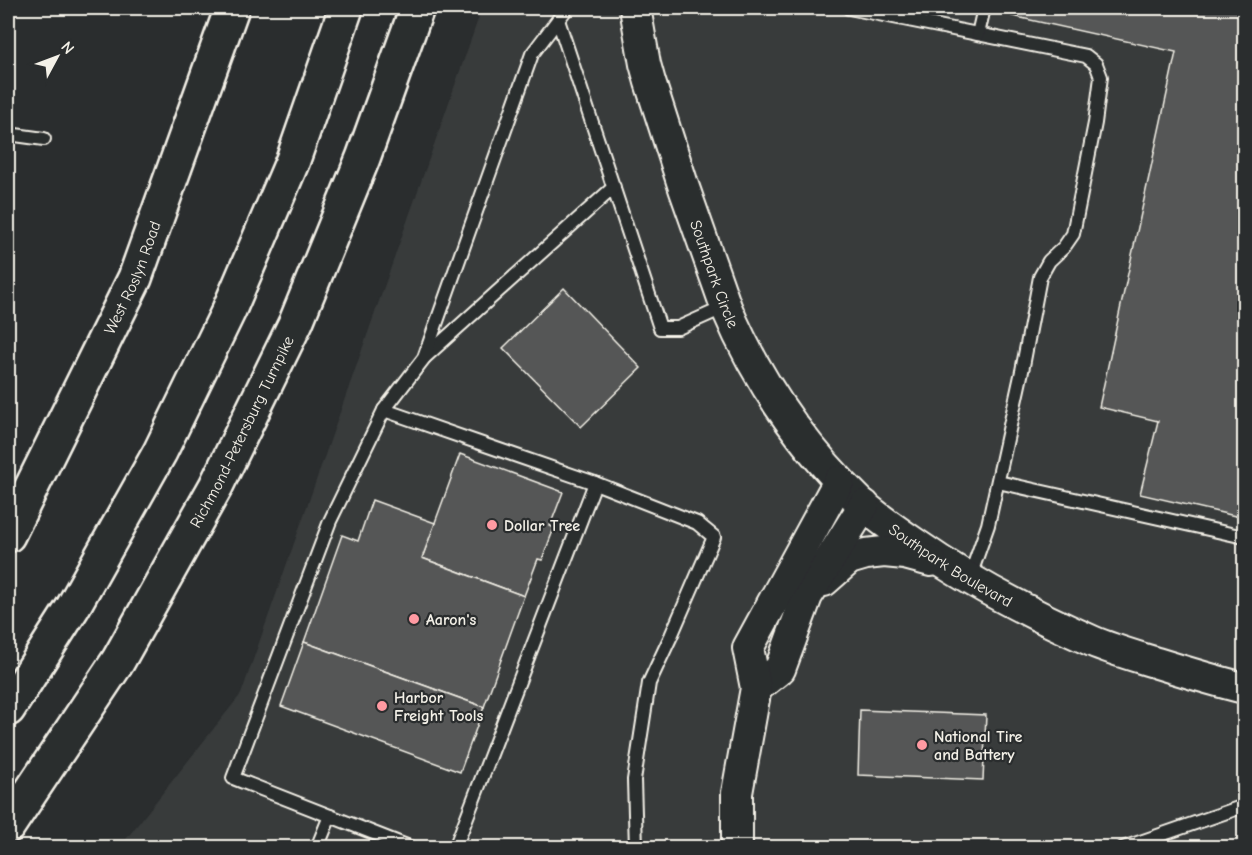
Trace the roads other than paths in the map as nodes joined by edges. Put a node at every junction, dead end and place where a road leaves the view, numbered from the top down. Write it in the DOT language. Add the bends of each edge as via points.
graph roads {
  1 [pos="232,8"];
  2 [pos="346,8"];
  3 [pos="417,8"];
  4 [pos="567,8"];
  5 [pos="635,8"];
  6 [pos="849,8"];
  7 [pos="984,8"];
  8 [pos="558,20"];
  9 [pos="978,34"];
  10 [pos="8,134"];
  11 [pos="44,139"];
  12 [pos="614,187"];
  13 [pos="726,307"];
  14 [pos="424,358"];
  15 [pos="384,410"];
  16 [pos="839,481"];
  17 [pos="998,482"];
  18 [pos="595,483"];
  19 [pos="864,505"];
  20 [pos="8,536"];
  21 [pos="1245,537"];
  22 [pos="957,572"];
  23 [pos="807,596"];
  24 [pos="756,688"];
  25 [pos="1245,688"];
  26 [pos="8,708"];
  27 [pos="1245,806"];
  28 [pos="330,816"];
  29 [pos="8,825"];
  30 [pos="318,848"];
  31 [pos="412,848"];
  32 [pos="455,848"];
  33 [pos="636,848"];
  34 [pos="737,848"];
  35 [pos="1124,848"];
  1 -- 20 [label="main road, West Roslyn Road" via="135,278"];
  2 -- 26 [label="main road" via="293,160 224,320 160,452 72,607"];
  3 -- 29 [label="main road, Richmond-Petersburg Turnpike" via="363,158 296,322 216,486 118,661"];
  4 -- 8 [label="lane"];
  5 -- 13 [label="street, Southpark Circle" via="650,82"];
  6 -- 9 [label="lane"];
  7 -- 9 [label="lane"];
  8 -- 12 [label="lane"];
  8 -- 14 [label="lane" via="532,54"];
  9 -- 17 [label="lane" via="1086,57 1096,64 1101,77 1073,234 1040,277"];
  10 -- 11 [label="lane"];
  12 -- 13 [label="lane" via="660,328 678,328"];
  12 -- 14 [label="lane"];
  13 -- 16 [label="street, Southpark Circle" via="784,414"];
  14 -- 15 [label="lane"];
  15 -- 18 [label="lane"];
  15 -- 28 [label="lane" via="330,521 233,778"];
  16 -- 19 [label="street, Southpark Circle"];
  16 -- 24 [label="street" via="748,648"];
  17 -- 21 [label="lane"];
  17 -- 22 [label="lane" via="988,525"];
  18 -- 32 [label="lane"];
  18 -- 33 [label="lane" via="697,523 714,537 649,683 634,780"];
  19 -- 22 [label="street, Southpark Boulevard"];
  19 -- 23 [label="street"];
  22 -- 23 [label="street" via="905,554 866,554 849,560"];
  22 -- 25 [label="street, Southpark Boulevard" via="1094,642"];
  23 -- 24 [label="street" via="780,669"];
  24 -- 34 [label="street" via="737,793"];
  27 -- 35 [label="lane"];
  28 -- 30 [label="lane"];
  28 -- 31 [label="lane"];
}
